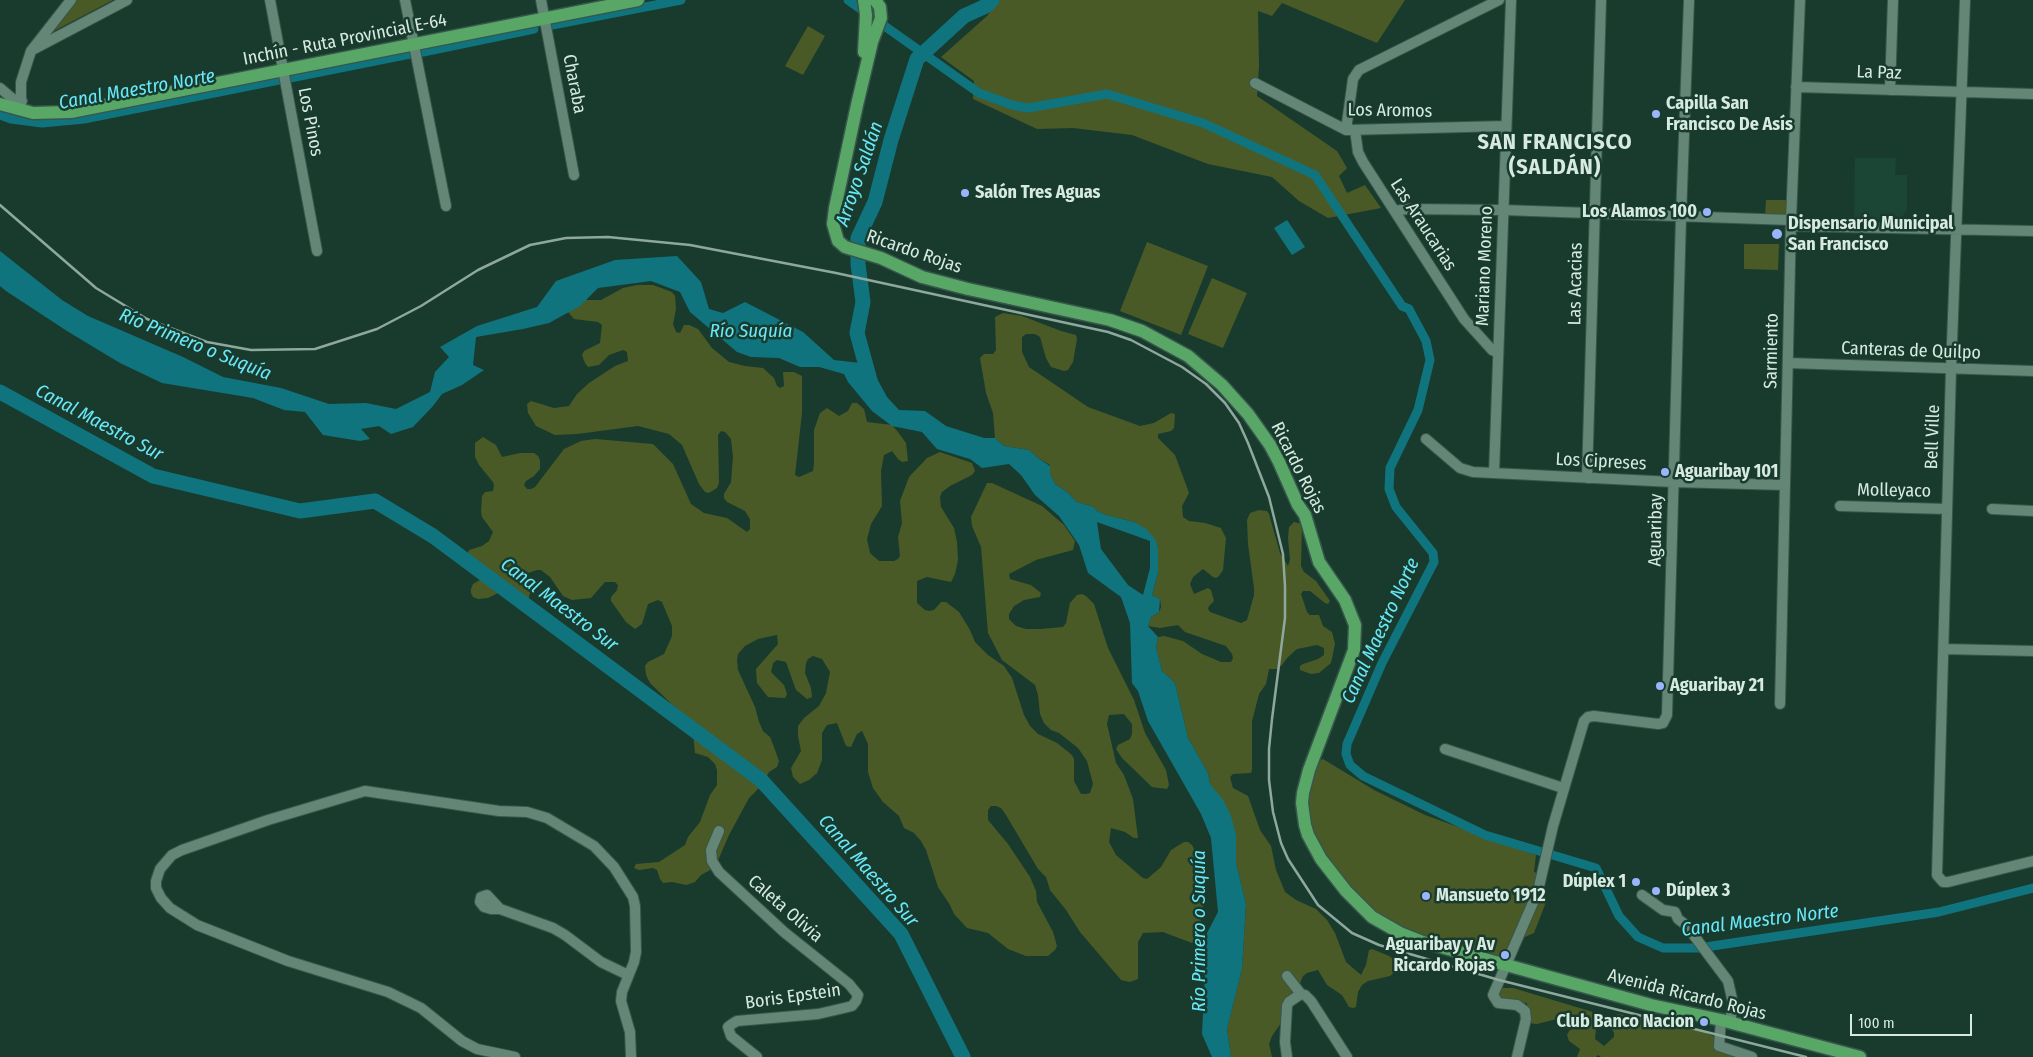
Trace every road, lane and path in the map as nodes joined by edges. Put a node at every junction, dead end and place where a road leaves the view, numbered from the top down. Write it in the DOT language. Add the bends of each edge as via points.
graph roads {
  1 [pos="71,0"];
  2 [pos="126,0"];
  3 [pos="270,0"];
  4 [pos="405,0"];
  5 [pos="541,0"];
  6 [pos="638,0"];
  7 [pos="864,0"];
  8 [pos="875,0"];
  9 [pos="1499,0"];
  10 [pos="1511,0"];
  11 [pos="1601,0"];
  12 [pos="1689,0"];
  13 [pos="1800,0"];
  14 [pos="1893,0"];
  15 [pos="1965,0"];
  16 [pos="545,19"];
  17 [pos="415,45"];
  18 [pos="31,51"];
  19 [pos="284,70"];
  20 [pos="1255,83"];
  21 [pos="1796,87"];
  22 [pos="0,88"];
  23 [pos="1890,90"];
  24 [pos="1962,92"];
  25 [pos="2033,94"];
  26 [pos="0,104"];
  27 [pos="857,105"];
  28 [pos="22,106"];
  29 [pos="1506,126"];
  30 [pos="1351,130"];
  31 [pos="574,175"];
  32 [pos="446,206"];
  33 [pos="1503,210"];
  34 [pos="1395,211"];
  35 [pos="1594,214"];
  36 [pos="1681,217"];
  37 [pos="1791,223"];
  38 [pos="1955,229"];
  39 [pos="2033,231"];
  40 [pos="318,251"];
  41 [pos="1498,353"];
  42 [pos="1788,363"];
  43 [pos="1951,369"];
  44 [pos="2033,371"];
  45 [pos="1426,439"];
  46 [pos="1494,473"];
  47 [pos="1587,478"];
  48 [pos="1673,482"];
  49 [pos="1785,485"];
  50 [pos="1840,506"];
  51 [pos="1947,509"];
  52 [pos="1992,509"];
  53 [pos="2033,510"];
  54 [pos="1944,649"];
  55 [pos="2033,651"];
  56 [pos="1780,704"];
  57 [pos="1445,749"];
  58 [pos="1563,788"];
  59 [pos="719,831"];
  60 [pos="2033,861"];
  61 [pos="1642,895"];
  62 [pos="500,909"];
  63 [pos="1507,964"];
  64 [pos="628,975"];
  65 [pos="1287,976"];
  66 [pos="1301,994"];
  67 [pos="856,1001"];
  68 [pos="1726,1022"];
  69 [pos="515,1057"];
  70 [pos="631,1057"];
  71 [pos="757,1057"];
  72 [pos="1287,1057"];
  73 [pos="1346,1057"];
  74 [pos="1517,1057"];
  75 [pos="1752,1057"];
  76 [pos="1860,1057"];
  1 -- 18 [label="street"];
  2 -- 18 [label="street"];
  3 -- 19 [label="street, Los Pinos"];
  4 -- 17 [label="street"];
  5 -- 16 [label="street, Charaba"];
  6 -- 16 [label="main road, Inchín - Ruta Provincial E-64"];
  7 -- 27 [label="main road, Ricardo Rojas" via="865,45"];
  8 -- 27 [label="main road, Ricardo Rojas" via="880,7 881,18"];
  9 -- 30 [label="street, Las Araucarias" via="1359,70 1354,79"];
  10 -- 29 [label="street, Mariano Moreno"];
  11 -- 35 [label="street, Las Acacias"];
  12 -- 36 [label="street, Aguaribay"];
  13 -- 21 [label="street, Sarmiento"];
  14 -- 23 [label="street"];
  15 -- 24 [label="street, Bell Ville"];
  16 -- 17 [label="main road, Inchín - Ruta Provincial E-64"];
  16 -- 31 [label="street, Charaba"];
  17 -- 19 [label="main road, Inchín - Ruta Provincial E-64"];
  17 -- 32 [label="street"];
  18 -- 28 [label="street" via="21,82"];
  19 -- 28 [label="main road, Inchín - Ruta Provincial E-64" via="71,112 44,113"];
  19 -- 40 [label="street, Los Pinos"];
  20 -- 30 [label="street, Los Aromos"];
  21 -- 23 [label="street, La Paz"];
  21 -- 37 [label="street, Sarmiento"];
  22 -- 28 [label="street"];
  23 -- 24 [label="street, La Paz"];
  24 -- 25 [label="street, La Paz"];
  24 -- 38 [label="street, Bell Ville"];
  26 -- 28 [label="main road, Inchín - Ruta Provincial E-64"];
  27 -- 63 [label="main road, Ricardo Rojas" via="833,219 836,237 845,247 871,254 927,279 1127,326 1188,356 1235,398 1270,445 1305,515 1319,562 1345,600 1355,625 1350,664 1304,788 1303,813 1308,835 1329,871 1372,917 1423,942"];
  29 -- 30 [label="street, Los Aromos"];
  29 -- 33 [label="street, Mariano Moreno"];
  30 -- 34 [label="street, Las Araucarias" via="1358,152"];
  33 -- 34 [label="street" via="1407,208"];
  33 -- 35 [label="street"];
  33 -- 41 [label="street, Mariano Moreno"];
  34 -- 41 [label="street, Las Araucarias" via="1464,319"];
  35 -- 36 [label="street"];
  35 -- 47 [label="street, Las Acacias"];
  36 -- 37 [label="street"];
  36 -- 48 [label="street, Aguaribay"];
  37 -- 38 [label="street"];
  37 -- 42 [label="street, Sarmiento"];
  38 -- 39 [label="street"];
  38 -- 43 [label="street, Bell Ville"];
  41 -- 46 [label="street, Mariano Moreno"];
  42 -- 43 [label="street, Canteras de Quilpo"];
  42 -- 49 [label="street, Sarmiento"];
  43 -- 44 [label="street, Canteras de Quilpo"];
  43 -- 51 [label="street, Bell Ville"];
  45 -- 46 [label="street, Los Cipreses" via="1466,471"];
  46 -- 47 [label="street, Los Cipreses"];
  47 -- 48 [label="street, Los Cipreses"];
  48 -- 49 [label="street, Los Cipreses"];
  48 -- 58 [label="street, Aguaribay" via="1666,719 1658,724 1588,717"];
  49 -- 56 [label="street, Sarmiento"];
  50 -- 51 [label="street, Molleyaco"];
  51 -- 54 [label="street, Bell Ville"];
  52 -- 53 [label="street"];
  54 -- 55 [label="street"];
  54 -- 60 [label="street, Bell Ville" via="1937,876 1948,882"];
  57 -- 58 [label="street"];
  58 -- 63 [label="street, Aguaribay" via="1538,891"];
  59 -- 67 [label="street, Caleta Olivia" via="711,850 718,872 784,932 849,984 858,995"];
  61 -- 68 [label="street" via="1663,910 1685,916 1686,925 1728,981 1733,1003"];
  62 -- 64 [label="street" via="553,928 601,962"];
  63 -- 68 [label="main road, Avenida Ricardo Rojas" via="1529,973"];
  63 -- 74 [label="street, Aguaribay" via="1493,995 1498,1003 1517,1005 1525,1011"];
  64 -- 69 [label="street" via="637,945 635,906 628,887 594,846 534,813 365,791 182,850 168,859 158,873 156,888 161,898 170,908 197,924 288,961 388,992 421,1008 477,1049"];
  64 -- 70 [label="street" via="621,1000 630,1032"];
  65 -- 66 [label="street"];
  66 -- 72 [label="street" via="1287,1006"];
  66 -- 73 [label="street" via="1311,1001"];
  67 -- 71 [label="street, Boris Epstein" via="852,1006 818,1014 737,1021 728,1027 731,1036"];
  68 -- 75 [label="street" via="1719,1046"];
  68 -- 76 [label="main road, Avenida Ricardo Rojas"];
}
